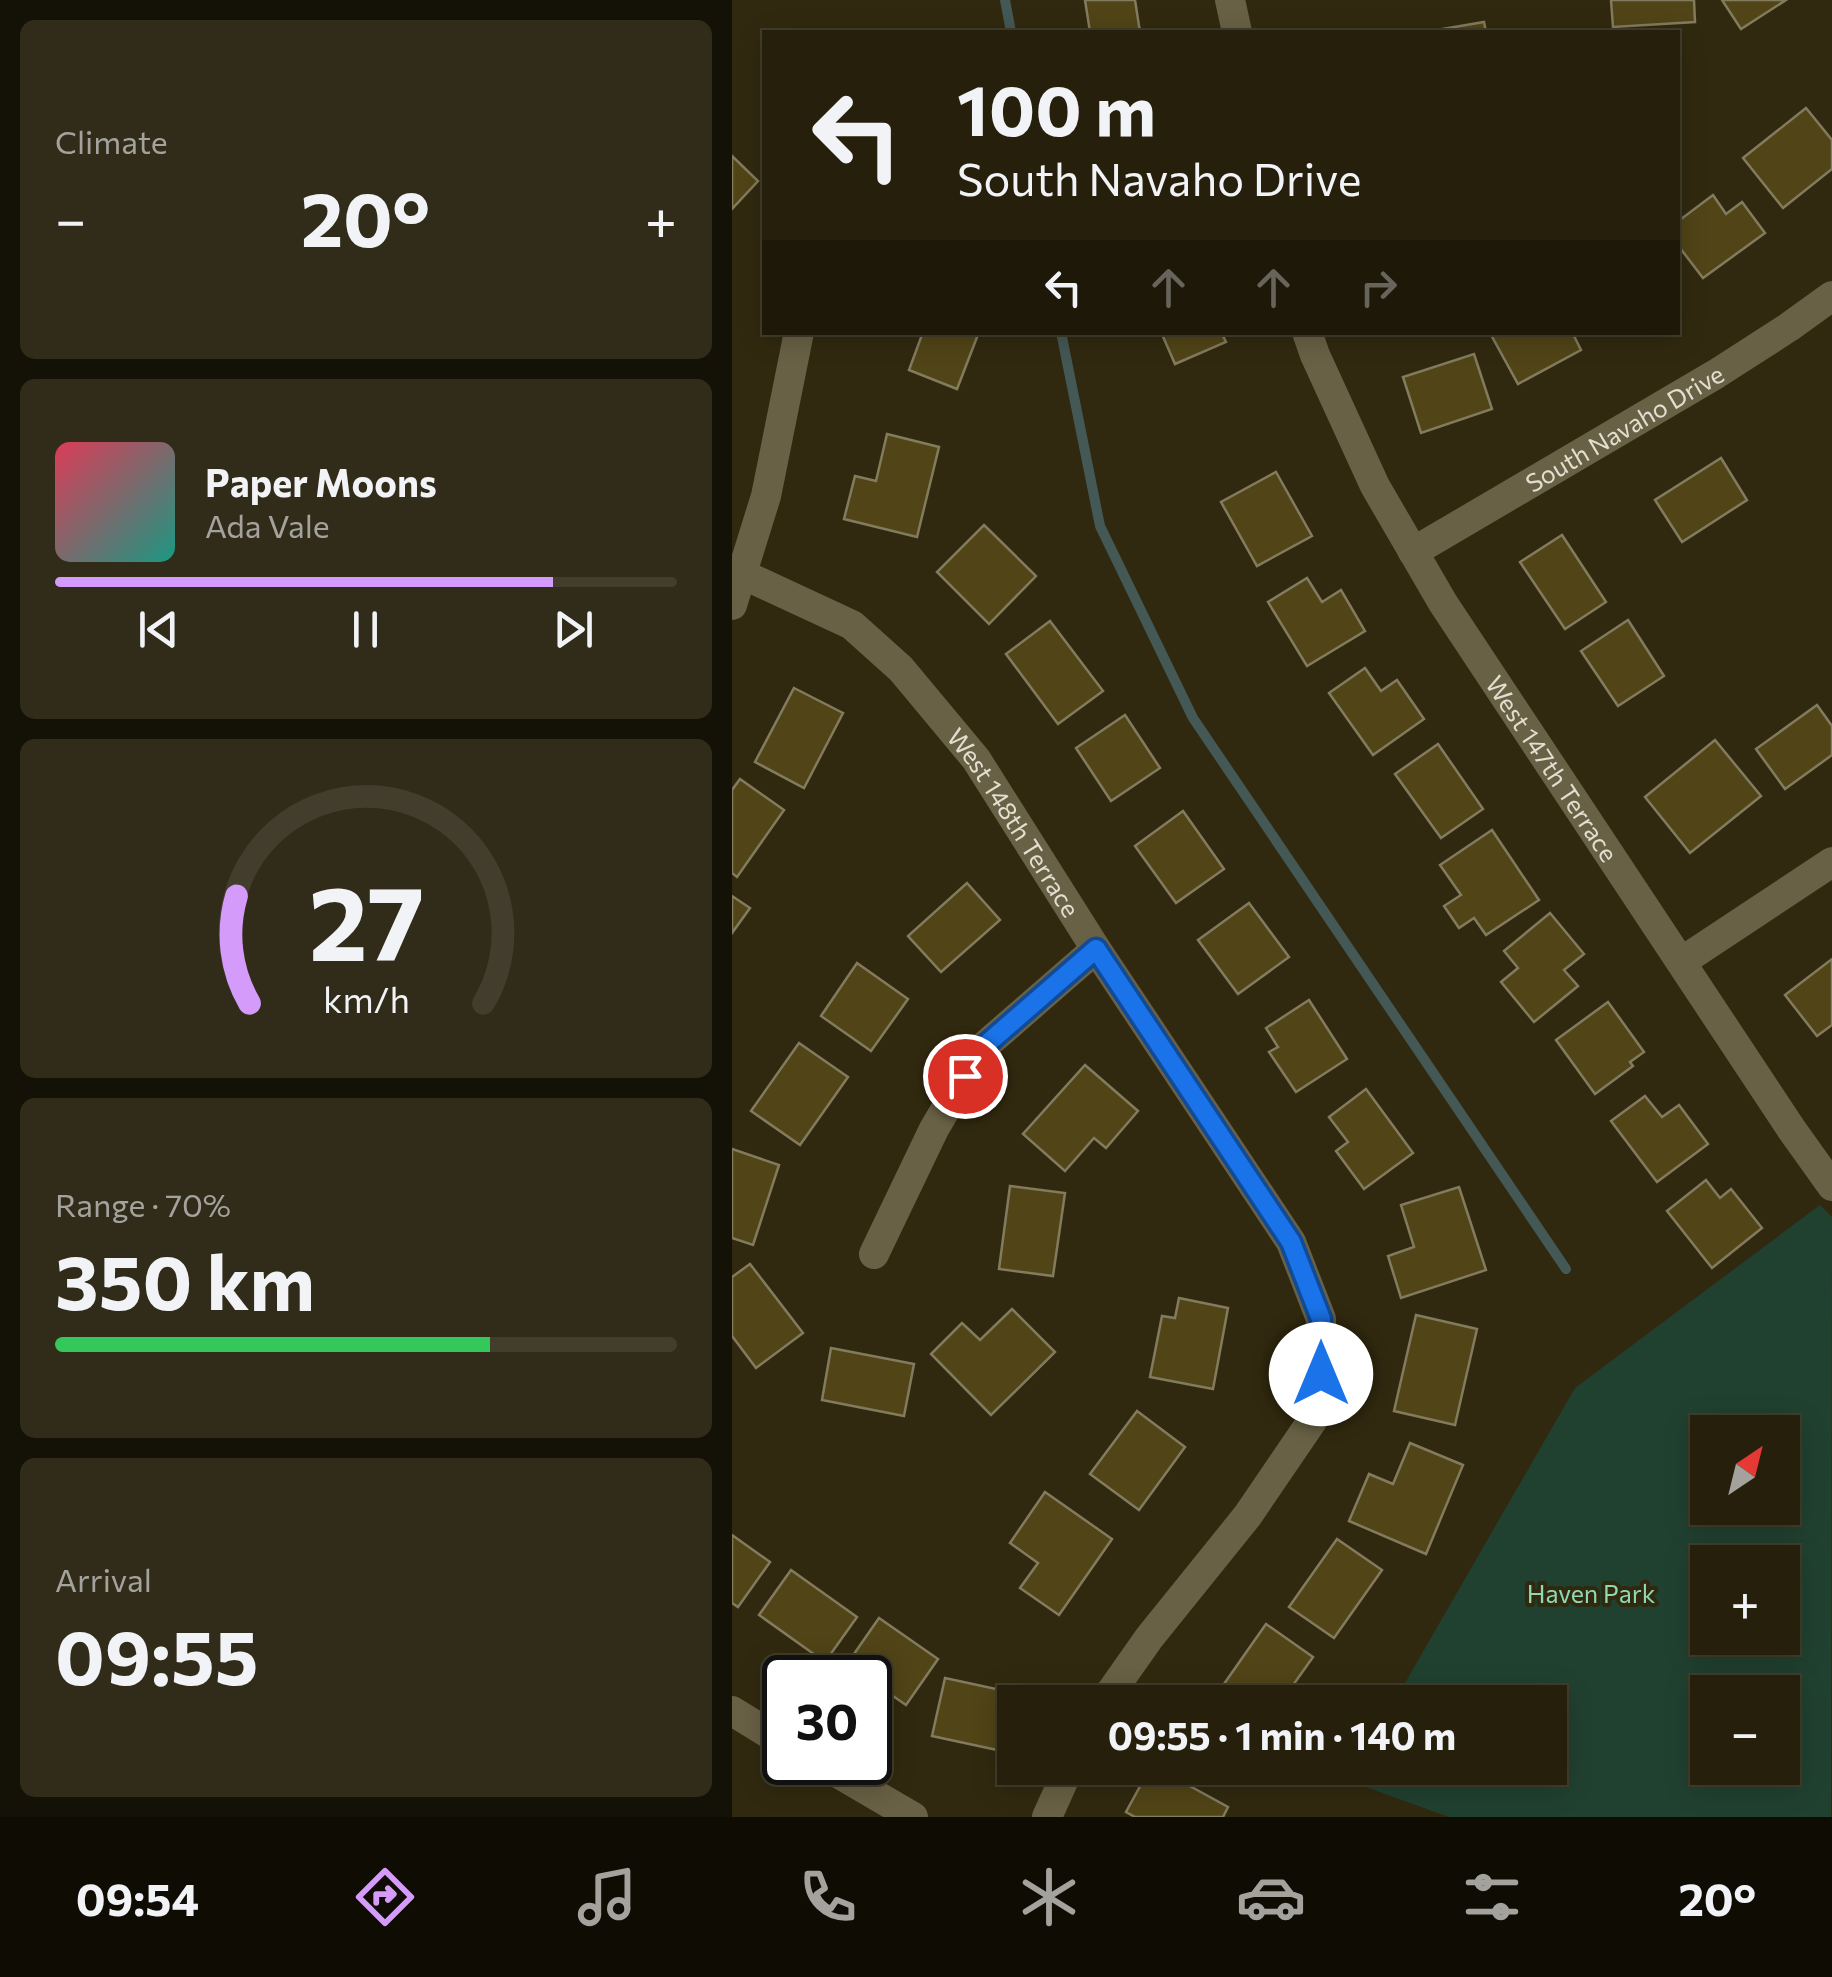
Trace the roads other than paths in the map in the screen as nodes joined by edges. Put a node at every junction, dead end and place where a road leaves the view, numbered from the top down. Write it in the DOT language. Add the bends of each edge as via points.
graph roads {
  1 [pos="1230,0"];
  2 [pos="1237,30"];
  3 [pos="1832,296"];
  4 [pos="799,335"];
  5 [pos="1308,335"];
  6 [pos="1413,552"];
  7 [pos="742,574"];
  8 [pos="732,605"];
  9 [pos="1832,862"];
  10 [pos="1096,949"];
  11 [pos="1681,962"];
  12 [pos="1832,1186"];
  13 [pos="874,1254"];
  14 [pos="1116,1685"];
  15 [pos="732,1711"];
  16 [pos="762,1729"];
  17 [pos="858,1785"];
  18 [pos="1061,1785"];
  19 [pos="913,1817"];
  20 [pos="1047,1817"];
  1 -- 2 [label="street"];
  3 -- 6 [label="street, South Navaho Drive" via="1716,374"];
  4 -- 7 [label="street" via="766,496"];
  5 -- 6 [label="street, West 147th Terrace" via="1375,486"];
  6 -- 11 [label="street, West 147th Terrace"];
  7 -- 8 [label="street"];
  7 -- 10 [label="street, West 148th Terrace" via="852,625 901,668 976,759"];
  9 -- 11 [label="street"];
  10 -- 13 [label="street" via="981,1049"];
  10 -- 14 [label="street, West 148th Terrace" via="1291,1242 1321,1319 1312,1421"];
  11 -- 12 [label="street, West 147th Terrace"];
  15 -- 16 [label="street"];
  17 -- 19 [label="street"];
  18 -- 20 [label="street"];
}
